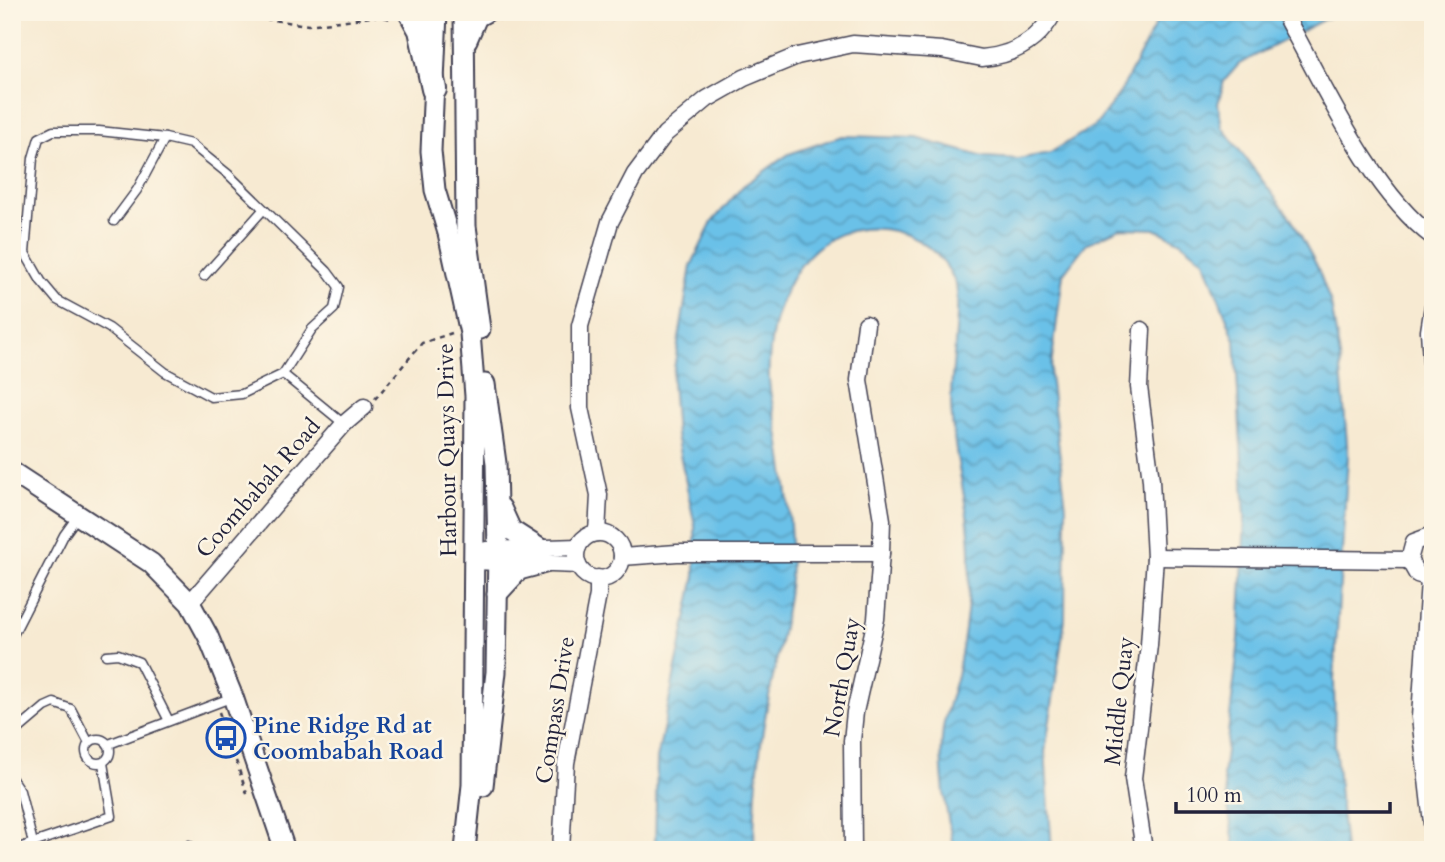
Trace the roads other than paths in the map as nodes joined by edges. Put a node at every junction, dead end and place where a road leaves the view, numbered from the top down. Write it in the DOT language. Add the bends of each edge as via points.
graph roads {
  1 [pos="464,12"];
  2 [pos="486,12"];
  3 [pos="1054,12"];
  4 [pos="1283,12"];
  5 [pos="420,13"];
  6 [pos="465,44"];
  7 [pos="434,89"];
  8 [pos="165,138"];
  9 [pos="263,210"];
  10 [pos="114,221"];
  11 [pos="1433,237"];
  12 [pos="204,276"];
  13 [pos="1433,306"];
  14 [pos="866,324"];
  15 [pos="1142,330"];
  16 [pos="283,374"];
  17 [pos="1433,389"];
  18 [pos="364,407"];
  19 [pos="344,424"];
  20 [pos="12,472"];
  21 [pos="497,497"];
  22 [pos="79,515"];
  23 [pos="597,533"];
  24 [pos="1433,534"];
  25 [pos="578,547"];
  26 [pos="881,553"];
  27 [pos="498,555"];
  28 [pos="473,556"];
  29 [pos="542,556"];
  30 [pos="622,557"];
  31 [pos="1154,557"];
  32 [pos="1409,560"];
  33 [pos="578,565"];
  34 [pos="598,579"];
  35 [pos="1431,580"];
  36 [pos="497,594"];
  37 [pos="190,603"];
  38 [pos="12,637"];
  39 [pos="106,655"];
  40 [pos="224,700"];
  41 [pos="168,719"];
  42 [pos="12,735"];
  43 [pos="89,743"];
  44 [pos="109,744"];
  45 [pos="103,763"];
  46 [pos="12,779"];
  47 [pos="1433,832"];
  48 [pos="33,843"];
  49 [pos="13,850"];
  50 [pos="285,850"];
  51 [pos="465,850"];
  52 [pos="478,850"];
  53 [pos="561,850"];
  54 [pos="853,850"];
  55 [pos="1144,850"];
  1 -- 6 [label="street, Harbour Quays Drive"];
  2 -- 6 [label="street" via="477,18"];
  3 -- 23 [label="street" via="1025,46 995,57 853,44 797,56 707,99 665,134 635,174 610,222 580,326 580,408 599,495"];
  4 -- 11 [label="street" via="1374,173 1392,199"];
  5 -- 7 [label="main road"];
  6 -- 21 [label="street, Harbour Quays Drive" via="466,226"];
  7 -- 28 [label="street, Harbour Quays Drive" via="431,151 435,190 470,333 475,396"];
  8 -- 9 [label="lane" via="191,144"];
  8 -- 10 [label="lane"];
  8 -- 16 [label="lane" via="53,131 39,138 33,158 25,253 57,300 109,328 165,372 211,397 242,394"];
  9 -- 12 [label="lane"];
  9 -- 16 [label="lane" via="339,287 334,309 312,329"];
  13 -- 17 [label="street" via="1429,331"];
  14 -- 26 [label="street, North Quay" via="859,380 881,520"];
  15 -- 31 [label="street, Middle Quay" via="1139,387 1151,480"];
  16 -- 19 [label="lane"];
  18 -- 19 [label="street, Coombabah Road"];
  19 -- 37 [label="street, Coombabah Road"];
  20 -- 22 [label="street"];
  21 -- 27 [label="street, Harbour Quays Drive"];
  21 -- 29 [label="street" via="511,530"];
  22 -- 37 [label="street" via="151,564"];
  22 -- 38 [label="lane" via="64,535"];
  23 -- 25 [label="street" via="587,536"];
  23 -- 30 [label="street" via="612,537"];
  24 -- 32 [label="street" via="1414,542"];
  25 -- 29 [label="street"];
  25 -- 33 [label="street"];
  26 -- 30 [label="street"];
  26 -- 54 [label="street, North Quay" via="876,619 854,722"];
  27 -- 28 [label="street"];
  27 -- 29 [label="street"];
  27 -- 36 [label="street, Harbour Quays Drive"];
  28 -- 51 [label="street, Harbour Quays Drive" via="472,785"];
  29 -- 33 [label="street"];
  29 -- 36 [label="street" via="519,570"];
  30 -- 34 [label="street" via="614,573"];
  31 -- 32 [label="street"];
  31 -- 55 [label="street, Middle Quay" via="1133,778"];
  32 -- 35 [label="street" via="1417,574"];
  33 -- 34 [label="street"];
  34 -- 53 [label="street, Compass Drive" via="566,762"];
  35 -- 47 [label="street" via="1420,717"];
  36 -- 52 [label="street, Harbour Quays Drive" via="496,672"];
  37 -- 40 [label="street" via="204,627"];
  39 -- 41 [label="lane" via="139,662"];
  40 -- 41 [label="lane"];
  40 -- 50 [label="street"];
  41 -- 44 [label="lane"];
  42 -- 43 [label="lane" via="45,707 63,704 71,709"];
  43 -- 44 [label="lane" via="100,738"];
  43 -- 45 [label="lane" via="88,758"];
  44 -- 45 [label="lane" via="111,754"];
  45 -- 48 [label="lane" via="112,816"];
  46 -- 48 [label="lane" via="20,791"];
  48 -- 49 [label="lane"];
}
